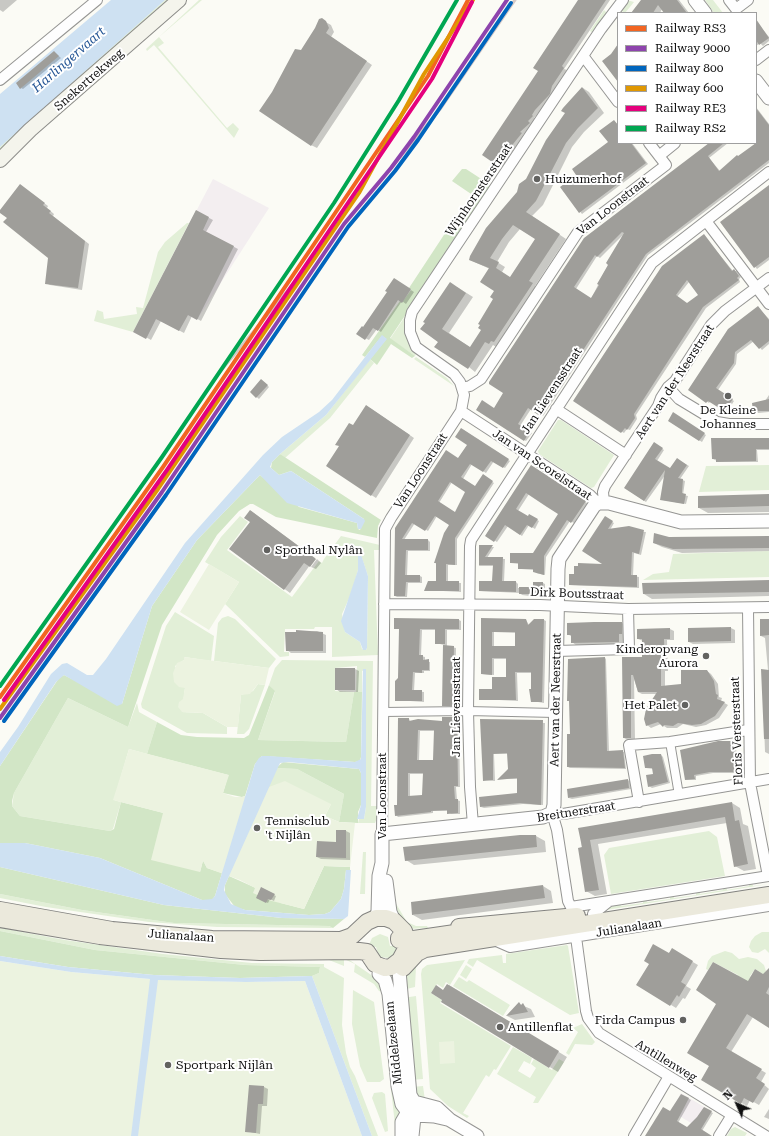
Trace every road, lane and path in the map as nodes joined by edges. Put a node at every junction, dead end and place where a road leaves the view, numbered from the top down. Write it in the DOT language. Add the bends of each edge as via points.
graph roads {
  1 [pos="97,0"];
  2 [pos="179,0"];
  3 [pos="622,0"];
  4 [pos="695,0"];
  5 [pos="729,0"];
  6 [pos="748,0"];
  7 [pos="704,12"];
  8 [pos="769,50"];
  9 [pos="584,57"];
  10 [pos="757,59"];
  11 [pos="0,80"];
  12 [pos="757,83"];
  13 [pos="769,98"];
  14 [pos="617,101"];
  15 [pos="650,144"];
  16 [pos="674,144"];
  17 [pos="659,156"];
  18 [pos="0,160"];
  19 [pos="769,172"];
  20 [pos="706,221"];
  21 [pos="769,278"];
  22 [pos="756,287"];
  23 [pos="769,304"];
  24 [pos="668,387"];
  25 [pos="462,388"];
  26 [pos="556,409"];
  27 [pos="461,411"];
  28 [pos="769,424"];
  29 [pos="527,454"];
  30 [pos="626,455"];
  31 [pos="601,503"];
  32 [pos="769,521"];
  33 [pos="384,604"];
  34 [pos="469,605"];
  35 [pos="557,606"];
  36 [pos="769,607"];
  37 [pos="748,608"];
  38 [pos="628,609"];
  39 [pos="556,651"];
  40 [pos="468,711"];
  41 [pos="383,712"];
  42 [pos="556,713"];
  43 [pos="748,730"];
  44 [pos="670,742"];
  45 [pos="769,779"];
  46 [pos="750,783"];
  47 [pos="679,795"];
  48 [pos="639,802"];
  49 [pos="552,814"];
  50 [pos="473,825"];
  51 [pos="382,834"];
  52 [pos="382,863"];
  53 [pos="769,880"];
  54 [pos="769,895"];
  55 [pos="610,901"];
  56 [pos="769,906"];
  57 [pos="571,907"];
  58 [pos="0,910"];
  59 [pos="593,914"];
  60 [pos="0,919"];
  61 [pos="369,925"];
  62 [pos="402,930"];
  63 [pos="576,937"];
  64 [pos="491,939"];
  65 [pos="361,956"];
  66 [pos="403,964"];
  67 [pos="379,974"];
  68 [pos="668,1078"];
  69 [pos="414,1108"];
  70 [pos="732,1115"];
  71 [pos="402,1136"];
  72 [pos="412,1136"];
  73 [pos="477,1136"];
  74 [pos="634,1136"];
  75 [pos="719,1136"];
  76 [pos="766,1136"];
  1 -- 11 [label="street"];
  2 -- 18 [label="main road, Snekertrekweg"];
  3 -- 9 [label="street, Wijnhornsterstraat"];
  4 -- 7 [label="street"];
  5 -- 6 [label="street" via="736,9"];
  8 -- 10 [label="street"];
  9 -- 14 [label="street"];
  9 -- 25 [label="street, Wijnhornsterstraat" via="412,312 410,332 416,347 454,374"];
  12 -- 13 [label="street"];
  15 -- 17 [label="street"];
  16 -- 17 [label="street"];
  17 -- 25 [label="street, Van Loonstraat" via="666,165 578,232 481,379"];
  19 -- 20 [label="street, Jan Lievensstraat"];
  20 -- 22 [label="street"];
  20 -- 26 [label="street, Jan Lievensstraat" via="652,263"];
  21 -- 22 [label="street, Aert van der Neerstraat"];
  22 -- 23 [label="street"];
  22 -- 24 [label="street, Aert van der Neerstraat" via="717,318 675,381"];
  24 -- 28 [label="street" via="679,399 717,422"];
  24 -- 30 [label="street, Aert van der Neerstraat"];
  25 -- 27 [label="street, Van Loonstraat" via="464,395"];
  26 -- 29 [label="street, Jan Lievensstraat"];
  26 -- 30 [label="street"];
  27 -- 29 [label="street, Jan van Scorelstraat"];
  27 -- 33 [label="street, Van Loonstraat" via="387,523"];
  29 -- 31 [label="street, Jan van Scorelstraat"];
  29 -- 34 [label="street, Jan Lievensstraat" via="471,540"];
  30 -- 31 [label="street, Aert van der Neerstraat" via="605,486"];
  31 -- 32 [label="street, Jan van Scorelstraat" via="680,522"];
  31 -- 35 [label="street, Aert van der Neerstraat" via="591,509 559,558"];
  33 -- 34 [label="street, Dirk Boutsstraat"];
  33 -- 41 [label="street, Van Loonstraat"];
  34 -- 35 [label="street, Dirk Boutsstraat"];
  34 -- 40 [label="street, Jan Lievensstraat"];
  35 -- 38 [label="street, Dirk Boutsstraat"];
  35 -- 39 [label="street, Aert van der Neerstraat"];
  36 -- 37 [label="street, Dirk Boutsstraat"];
  37 -- 38 [label="street, Dirk Boutsstraat"];
  37 -- 43 [label="street, Floris Versterstraat"];
  38 -- 39 [label="street" via="630,649"];
  39 -- 42 [label="street, Aert van der Neerstraat"];
  40 -- 41 [label="street"];
  40 -- 42 [label="street"];
  40 -- 50 [label="street, Jan Lievensstraat"];
  41 -- 51 [label="street, Van Loonstraat"];
  42 -- 49 [label="street, Aert van der Neerstraat"];
  43 -- 44 [label="street"];
  43 -- 46 [label="street, Floris Versterstraat"];
  44 -- 47 [label="street"];
  44 -- 48 [label="street" via="629,745"];
  45 -- 46 [label="street, Breitnerstraat"];
  46 -- 47 [label="street, Breitnerstraat"];
  46 -- 53 [label="street, Floris Versterstraat"];
  47 -- 48 [label="street, Breitnerstraat"];
  48 -- 49 [label="street, Breitnerstraat"];
  49 -- 50 [label="street, Breitnerstraat"];
  49 -- 57 [label="street, Aert van der Neerstraat"];
  50 -- 51 [label="street, Breitnerstraat"];
  51 -- 52 [label="street, Van Loonstraat"];
  52 -- 61 [label="street, Van Loonstraat" via="378,911"];
  52 -- 62 [label="street, Van Loonstraat" via="390,912"];
  53 -- 55 [label="street, Julianalaan"];
  53 -- 59 [label="main road, Julianalaan"];
  54 -- 64 [label="main road, Julianalaan"];
  55 -- 57 [label="street, Julianalaan"];
  55 -- 59 [label="street, Julianalaan"];
  56 -- 63 [label="street, Julianalaan"];
  58 -- 61 [label="main road, Julianalaan" via="112,930 196,938 341,940"];
  59 -- 62 [label="main road, Julianalaan" via="410,933"];
  60 -- 65 [label="main road, Julianalaan" via="144,942 221,950"];
  61 -- 62 [label="main road, Julianalaan" via="386,918"];
  61 -- 62 [label="main road" via="389,926 396,932 399,940"];
  61 -- 65 [label="main road" via="361,940"];
  62 -- 66 [label="main road" via="406,951"];
  63 -- 64 [label="street, Julianalaan" via="510,947"];
  63 -- 68 [label="street, Antillenweg" via="586,1011 594,1028 604,1038"];
  64 -- 66 [label="main road, Julianalaan" via="425,949"];
  65 -- 66 [label="main road" via="367,952 371,961 380,967"];
  65 -- 67 [label="main road" via="370,970"];
  66 -- 67 [label="main road" via="391,974"];
  66 -- 69 [label="street, Middelzeelaan" via="408,1085"];
  67 -- 69 [label="street, Middelzeelaan" via="387,983 400,1097 402,1104"];
  68 -- 70 [label="street, Antillenweg"];
  68 -- 74 [label="street"];
  69 -- 71 [label="street" via="402,1122"];
  69 -- 72 [label="street, Middelzeelaan"];
  69 -- 73 [label="street" via="437,1108 450,1120"];
  70 -- 75 [label="street"];
  70 -- 76 [label="street, Antillenweg"];
}
